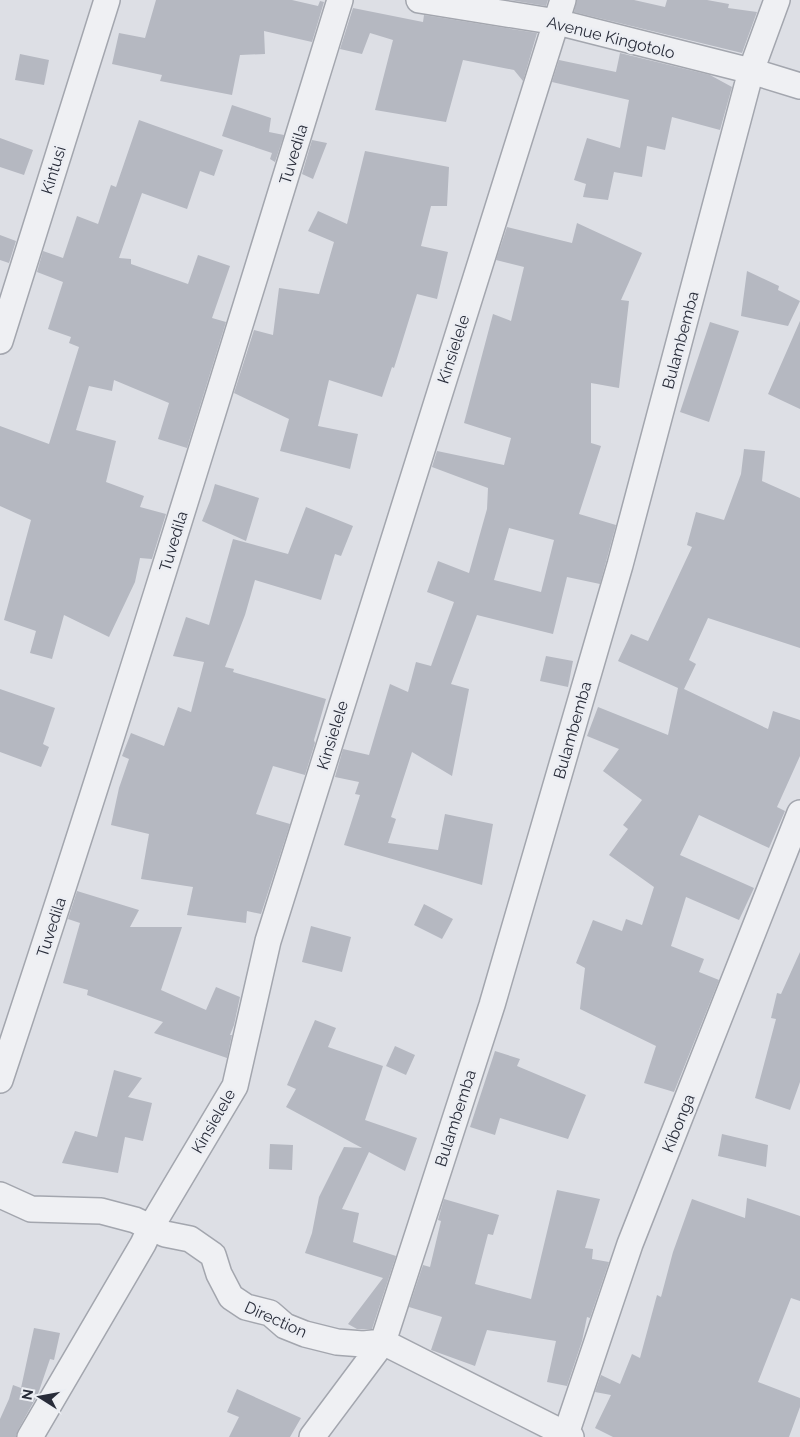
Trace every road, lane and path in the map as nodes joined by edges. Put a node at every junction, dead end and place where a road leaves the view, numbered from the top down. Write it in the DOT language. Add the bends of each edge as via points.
graph roads {
  1 [pos="107,0"];
  2 [pos="340,0"];
  3 [pos="419,0"];
  4 [pos="777,0"];
  5 [pos="560,11"];
  6 [pos="752,71"];
  7 [pos="800,86"];
  8 [pos="0,341"];
  9 [pos="800,813"];
  10 [pos="0,1080"];
  11 [pos="0,1195"];
  12 [pos="151,1227"];
  13 [pos="383,1342"];
  14 [pos="567,1436"];
  15 [pos="30,1437"];
  16 [pos="312,1437"];
  1 -- 8 [label="street, Kintusi"];
  2 -- 10 [label="street, Tuvedila" via="173,542"];
  3 -- 5 [label="street, Avenue Kingotolo"];
  4 -- 6 [label="street, Bulambemba"];
  5 -- 6 [label="street, Avenue Kingotolo"];
  5 -- 12 [label="street, Kinsielele" via="268,941 235,1086"];
  6 -- 7 [label="street, Avenue Kingotolo"];
  6 -- 13 [label="street, Bulambemba" via="614,584 492,1005"];
  9 -- 14 [label="street, Kibonga" via="630,1244"];
  11 -- 12 [label="street, Direction" via="31,1209 101,1212"];
  12 -- 13 [label="street, Direction" via="164,1234 190,1240 213,1255 230,1297 246,1307 270,1313 285,1326 305,1334 337,1342"];
  12 -- 15 [label="street, Kinsielele"];
  13 -- 14 [label="street"];
  13 -- 16 [label="street, Bulambemba"];
}
